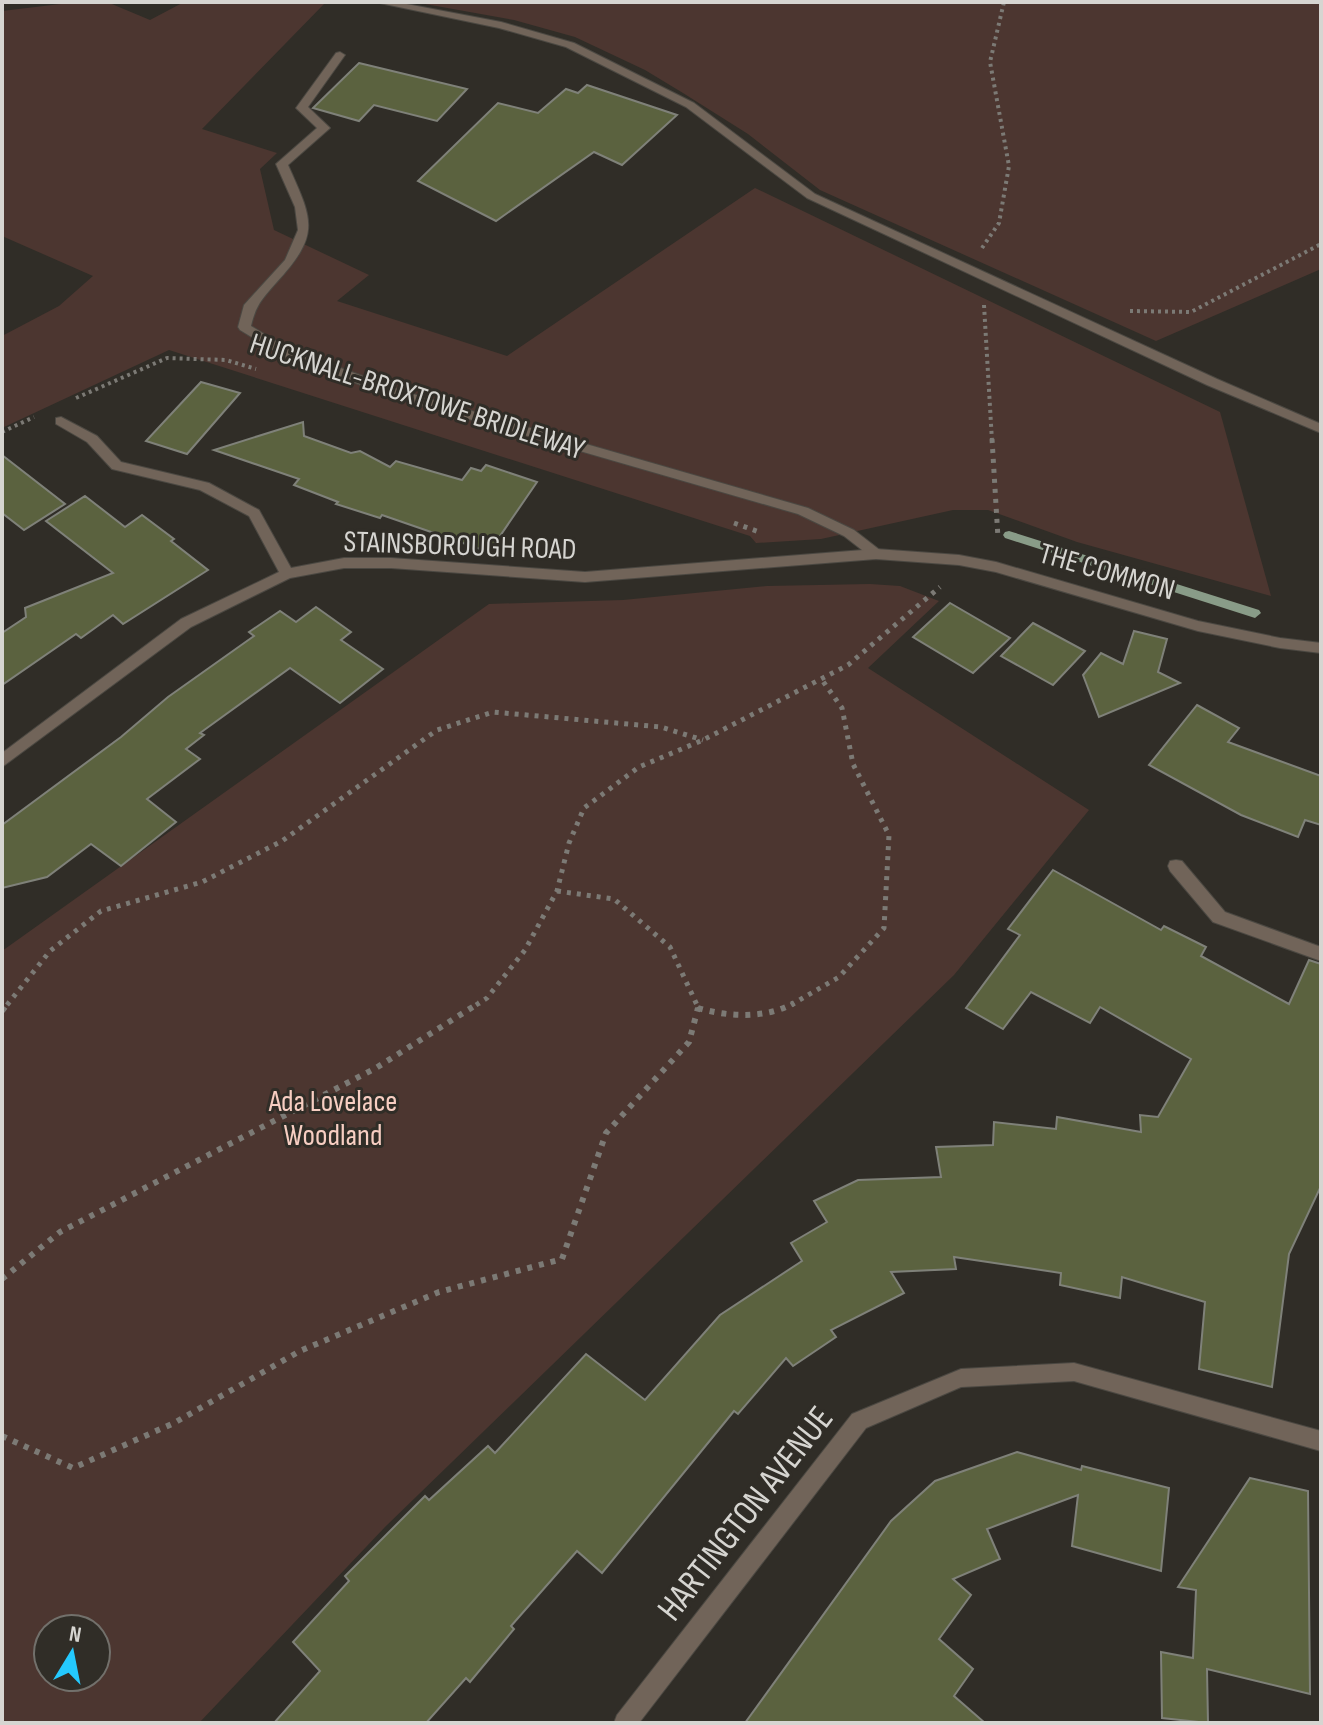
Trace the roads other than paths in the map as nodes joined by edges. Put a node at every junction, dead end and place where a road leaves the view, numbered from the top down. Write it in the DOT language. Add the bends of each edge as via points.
graph roads {
  1 [pos="380,2"];
  2 [pos="340,55"];
  3 [pos="61,421"];
  4 [pos="1321,429"];
  5 [pos="876,554"];
  6 [pos="287,574"];
  7 [pos="1321,648"];
  8 [pos="2,761"];
  9 [pos="1176,866"];
  10 [pos="1321,954"];
  11 [pos="1321,1441"];
  12 [pos="625,1723"];
  1 -- 4 [label="street" via="501,25 570,45 690,105 811,196"];
  2 -- 5 [label="street" via="302,108 324,128 282,164 301,207 304,230 290,261 250,305 244,327 285,352 401,395 803,511 849,533"];
  3 -- 6 [label="street" via="92,439 117,466 204,486 254,513"];
  5 -- 6 [label="street, STAINSBOROUGH ROAD" via="585,577 391,563 344,563"];
  5 -- 7 [label="street, THE COMMON" via="996,567 1227,633"];
  6 -- 8 [label="street, STAINSBOROUGH ROAD" via="186,623"];
  9 -- 10 [label="street" via="1219,917"];
  11 -- 12 [label="street, HARTINGTON AVENUE" via="1074,1372 961,1378 859,1421"];
}
